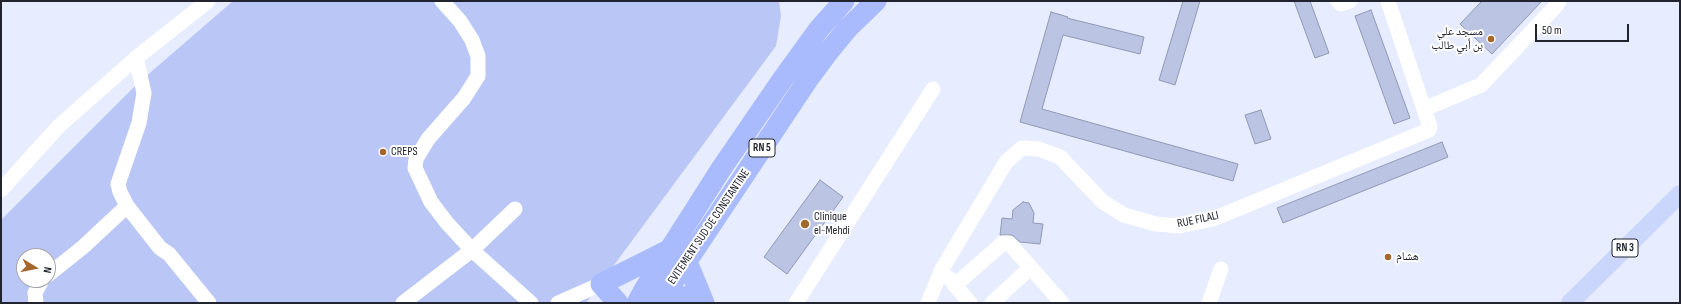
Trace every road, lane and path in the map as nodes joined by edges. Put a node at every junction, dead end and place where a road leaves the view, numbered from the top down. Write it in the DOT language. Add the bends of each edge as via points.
graph roads {
  1 [pos="208,1"];
  2 [pos="442,1"];
  3 [pos="844,1"];
  4 [pos="876,1"];
  5 [pos="1338,1"];
  6 [pos="1350,1"];
  7 [pos="1388,1"];
  8 [pos="1559,1"];
  9 [pos="136,58"];
  10 [pos="933,89"];
  11 [pos="1424,108"];
  12 [pos="1,190"];
  13 [pos="1680,194"];
  14 [pos="127,206"];
  15 [pos="515,209"];
  16 [pos="711,226"];
  17 [pos="160,248"];
  18 [pos="670,249"];
  19 [pos="472,250"];
  20 [pos="1030,268"];
  21 [pos="56,269"];
  22 [pos="690,269"];
  23 [pos="942,269"];
  24 [pos="1221,269"];
  25 [pos="601,284"];
  26 [pos="955,285"];
  27 [pos="38,288"];
  28 [pos="669,302"];
  29 [pos="36,303"];
  30 [pos="196,303"];
  31 [pos="209,303"];
  32 [pos="403,303"];
  33 [pos="531,303"];
  34 [pos="558,303"];
  35 [pos="618,303"];
  36 [pos="637,303"];
  37 [pos="699,303"];
  38 [pos="704,303"];
  39 [pos="796,303"];
  40 [pos="928,303"];
  41 [pos="970,303"];
  42 [pos="992,303"];
  43 [pos="1062,303"];
  44 [pos="1209,303"];
  45 [pos="1570,303"];
  1 -- 9 [label="street"];
  2 -- 19 [label="street" via="460,21 472,40 478,56 478,76 464,98 428,139 416,159 415,168 431,202"];
  3 -- 18 [label="highway, EVITEMENT SUD DE CONSTANTINE / RN 5" via="782,80"];
  4 -- 16 [label="highway, EVITEMENT SUD DE CONSTANTINE / RN 5" via="828,51"];
  5 -- 6 [label="street" via="1341,4"];
  7 -- 11 [label="street, RUE FILALI"];
  8 -- 11 [label="street" via="1481,85"];
  9 -- 12 [label="street" via="59,126"];
  9 -- 14 [label="street" via="144,93 139,123 118,184"];
  10 -- 39 [label="street"];
  11 -- 23 [label="street, RUE FILALI" via="1429,130 1213,220 1179,226 1156,224 1124,215 1103,202 1060,158 1039,149 1022,148 1006,162"];
  13 -- 45 [label="main road, RN 3"];
  14 -- 17 [label="street"];
  14 -- 21 [label="street" via="84,247"];
  15 -- 19 [label="street"];
  16 -- 22 [label="highway"];
  16 -- 28 [label="highway, EVITEMENT SUD DE CONSTANTINE / RN 5" via="667,289"];
  17 -- 30 [label="street" via="170,270"];
  17 -- 31 [label="street" via="169,254"];
  18 -- 25 [label="highway"];
  18 -- 36 [label="highway, EVITEMENT SUD DE CONSTANTINE / RN 5"];
  19 -- 32 [label="street"];
  19 -- 33 [label="street"];
  20 -- 26 [label="street" via="1009,243 1004,243"];
  20 -- 42 [label="street"];
  20 -- 43 [label="street"];
  22 -- 28 [label="highway"];
  22 -- 38 [label="highway"];
  23 -- 26 [label="street"];
  23 -- 40 [label="street, RUE FILALI"];
  24 -- 44 [label="street"];
  25 -- 34 [label="street"];
  25 -- 35 [label="highway"];
  26 -- 41 [label="street"];
  27 -- 29 [label="street" via="35,293"];
  28 -- 37 [label="highway" via="688,296"];
}
